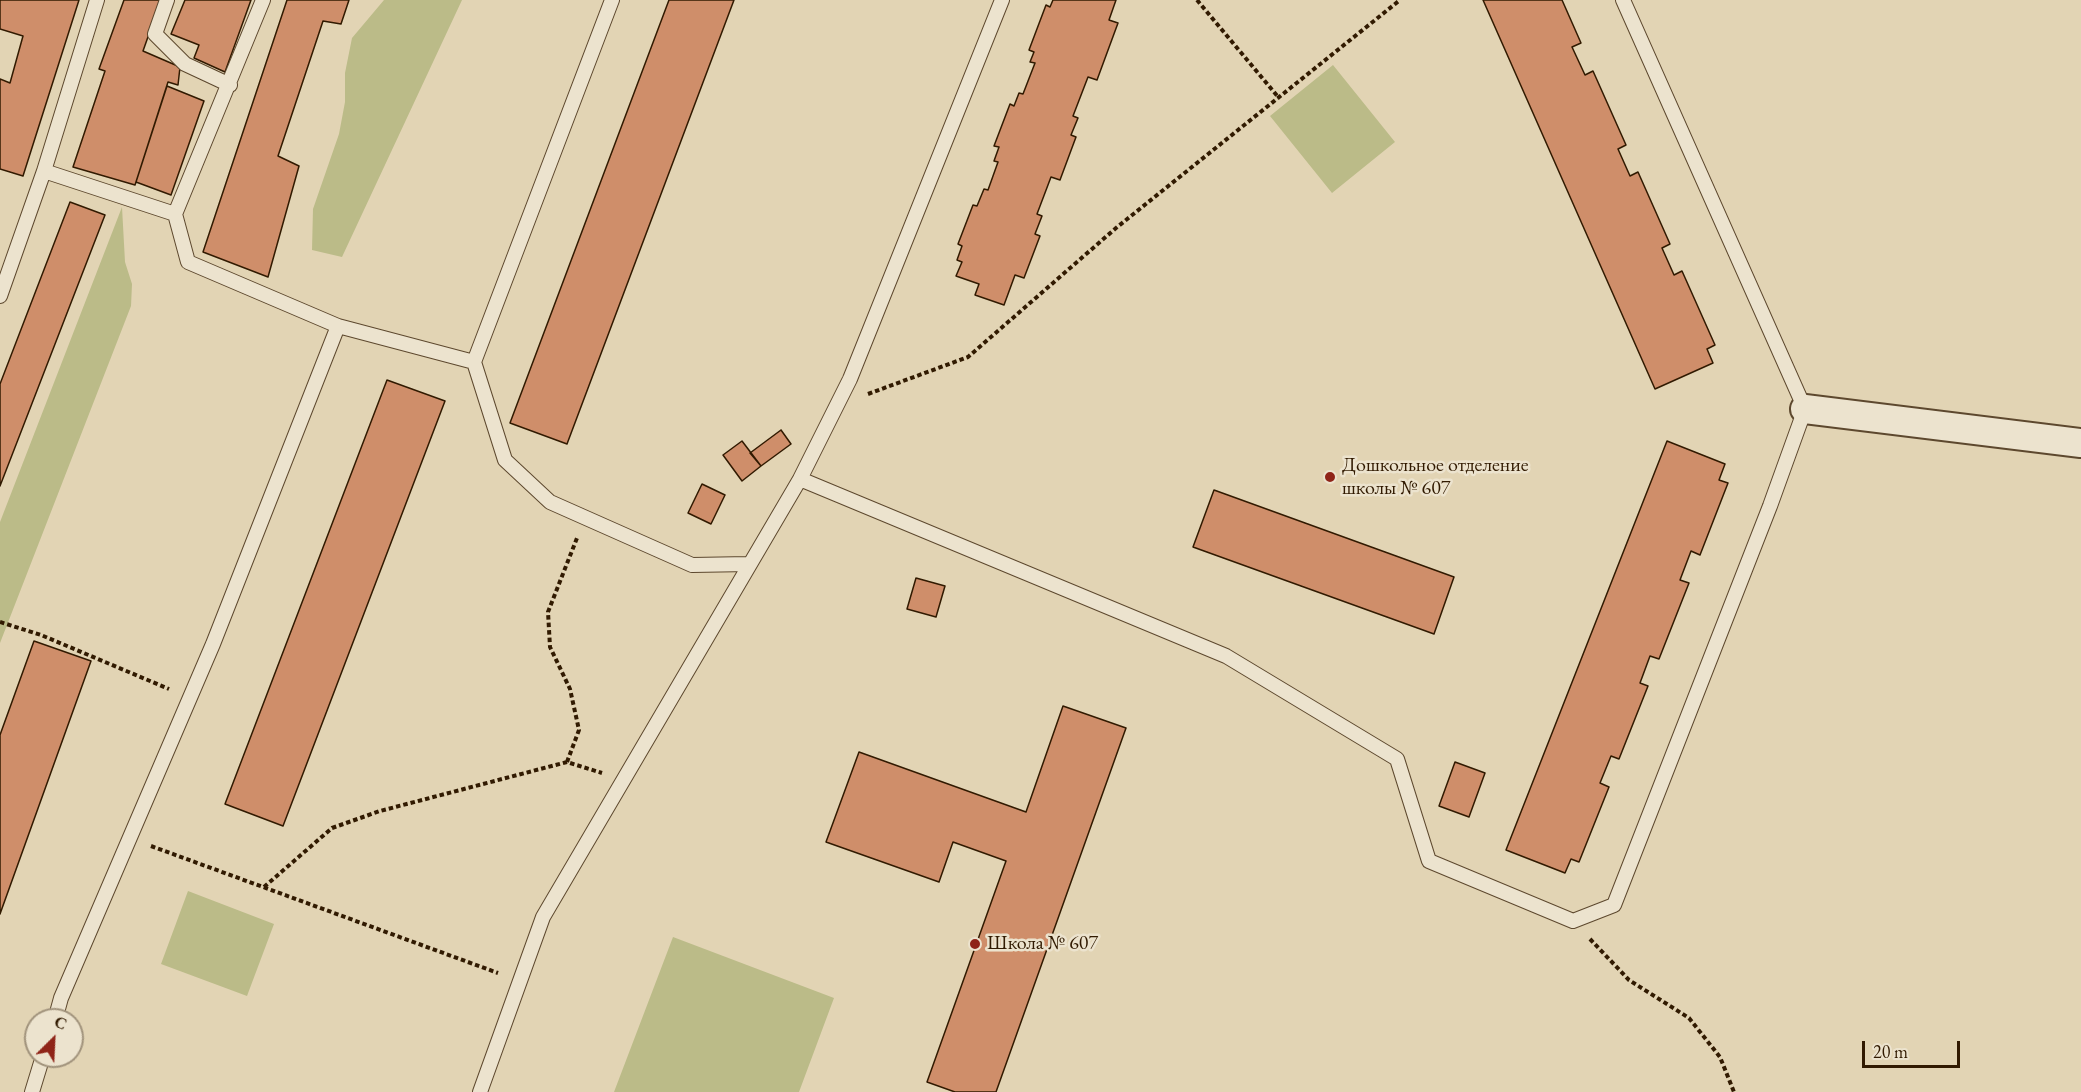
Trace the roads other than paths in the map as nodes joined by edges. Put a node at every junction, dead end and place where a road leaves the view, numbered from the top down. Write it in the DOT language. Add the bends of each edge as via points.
graph roads {
  1 [pos="97,0"];
  2 [pos="168,0"];
  3 [pos="263,0"];
  4 [pos="612,0"];
  5 [pos="1002,0"];
  6 [pos="1623,0"];
  7 [pos="230,85"];
  8 [pos="44,171"];
  9 [pos="175,214"];
  10 [pos="0,296"];
  11 [pos="338,326"];
  12 [pos="474,362"];
  13 [pos="1805,409"];
  14 [pos="2081,443"];
  15 [pos="800,479"];
  16 [pos="749,564"];
  17 [pos="59,1008"];
  18 [pos="40,1068"];
  19 [pos="32,1092"];
  20 [pos="480,1092"];
  1 -- 8 [label="lane"];
  2 -- 7 [label="lane" via="155,34 185,63"];
  3 -- 7 [label="lane"];
  4 -- 12 [label="lane"];
  5 -- 15 [label="lane" via="837,405"];
  6 -- 13 [label="lane"];
  7 -- 9 [label="lane"];
  8 -- 9 [label="lane"];
  8 -- 10 [label="lane"];
  9 -- 11 [label="lane" via="188,262"];
  11 -- 12 [label="lane"];
  11 -- 17 [label="lane" via="190,698"];
  12 -- 16 [label="lane" via="505,460 549,502 692,565"];
  13 -- 14 [label="street"];
  13 -- 15 [label="lane" via="1614,906 1573,921 1430,861 1397,759 1226,656"];
  15 -- 16 [label="lane"];
  16 -- 20 [label="lane" via="543,917"];
  18 -- 19 [label="lane"];
}
